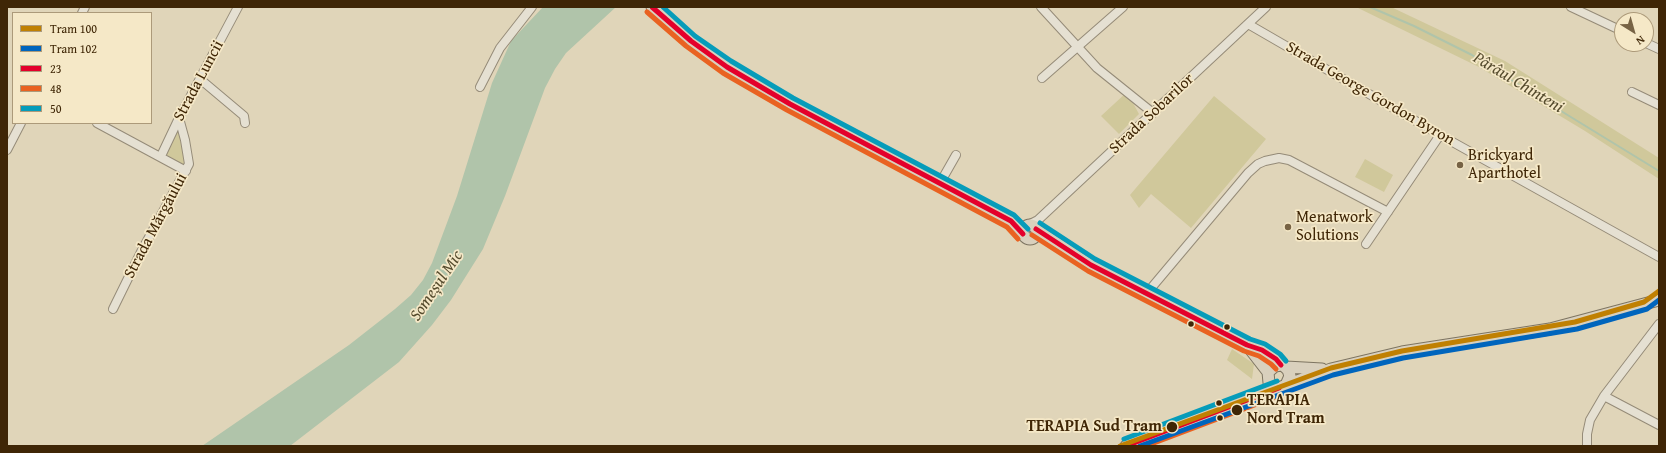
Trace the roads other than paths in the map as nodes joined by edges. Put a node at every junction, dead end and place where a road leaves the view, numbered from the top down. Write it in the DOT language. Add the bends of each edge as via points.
graph roads {
  1 [pos="238,7"];
  2 [pos="532,7"];
  3 [pos="652,7"];
  4 [pos="1040,7"];
  5 [pos="1124,7"];
  6 [pos="1266,7"];
  7 [pos="1571,7"];
  8 [pos="1248,24"];
  9 [pos="1614,28"];
  10 [pos="1078,47"];
  11 [pos="1042,78"];
  12 [pos="200,79"];
  13 [pos="480,87"];
  14 [pos="1632,92"];
  15 [pos="1659,105"];
  16 [pos="1153,113"];
  17 [pos="179,118"];
  18 [pos="245,123"];
  19 [pos="20,124"];
  20 [pos="99,124"];
  21 [pos="1440,135"];
  22 [pos="7,150"];
  23 [pos="956,155"];
  24 [pos="161,156"];
  25 [pos="186,170"];
  26 [pos="940,183"];
  27 [pos="1388,212"];
  28 [pos="1032,228"];
  29 [pos="1366,244"];
  30 [pos="1659,257"];
  31 [pos="1147,293"];
  32 [pos="1656,300"];
  33 [pos="113,308"];
  34 [pos="1659,324"];
  35 [pos="1247,345"];
  36 [pos="1284,366"];
  37 [pos="1331,369"];
  38 [pos="1268,373"];
  39 [pos="1283,386"];
  40 [pos="1604,396"];
  41 [pos="1246,400"];
  42 [pos="1659,424"];
  43 [pos="1126,446"];
  44 [pos="1587,446"];
  1 -- 12 [label="street, Strada Luncii"];
  2 -- 13 [label="street" via="500,48"];
  3 -- 26 [label="main road" via="691,41 727,67 790,104"];
  4 -- 10 [label="street"];
  5 -- 10 [label="street"];
  6 -- 8 [label="street, Strada Sobarilor"];
  7 -- 9 [label="street"];
  8 -- 16 [label="street, Strada Sobarilor"];
  8 -- 21 [label="street, Strada George Gordon Byron"];
  10 -- 11 [label="street"];
  10 -- 16 [label="street" via="1097,68"];
  12 -- 17 [label="street, Strada Luncii"];
  12 -- 18 [label="street" via="244,116"];
  14 -- 15 [label="street"];
  16 -- 28 [label="street, Strada Sobarilor"];
  17 -- 24 [label="street, Strada Luncii"];
  17 -- 25 [label="street, Strada Mărgăului" via="189,164"];
  19 -- 22 [label="street"];
  20 -- 24 [label="street"];
  21 -- 27 [label="street"];
  21 -- 30 [label="street, Strada George Gordon Byron"];
  23 -- 26 [label="street"];
  24 -- 25 [label="street"];
  25 -- 33 [label="street, Strada Mărgăului"];
  26 -- 28 [label="main road" via="1013,222"];
  27 -- 29 [label="street"];
  27 -- 31 [label="street" via="1289,160 1279,158 1265,161 1248,173"];
  28 -- 31 [label="main road" via="1069,252"];
  31 -- 35 [label="main road"];
  32 -- 37 [label="main road" via="1550,329 1402,352"];
  34 -- 40 [label="street"];
  35 -- 36 [label="main road" via="1262,350"];
  35 -- 38 [label="main road"];
  36 -- 37 [label="main road"];
  36 -- 38 [label="main road" via="1275,366"];
  36 -- 39 [label="main road" via="1290,376"];
  37 -- 39 [label="main road"];
  38 -- 39 [label="main road" via="1269,382 1276,387"];
  38 -- 41 [label="main road"];
  39 -- 41 [label="main road"];
  40 -- 42 [label="street"];
  40 -- 44 [label="street" via="1590,420"];
  41 -- 43 [label="main road"];
}
